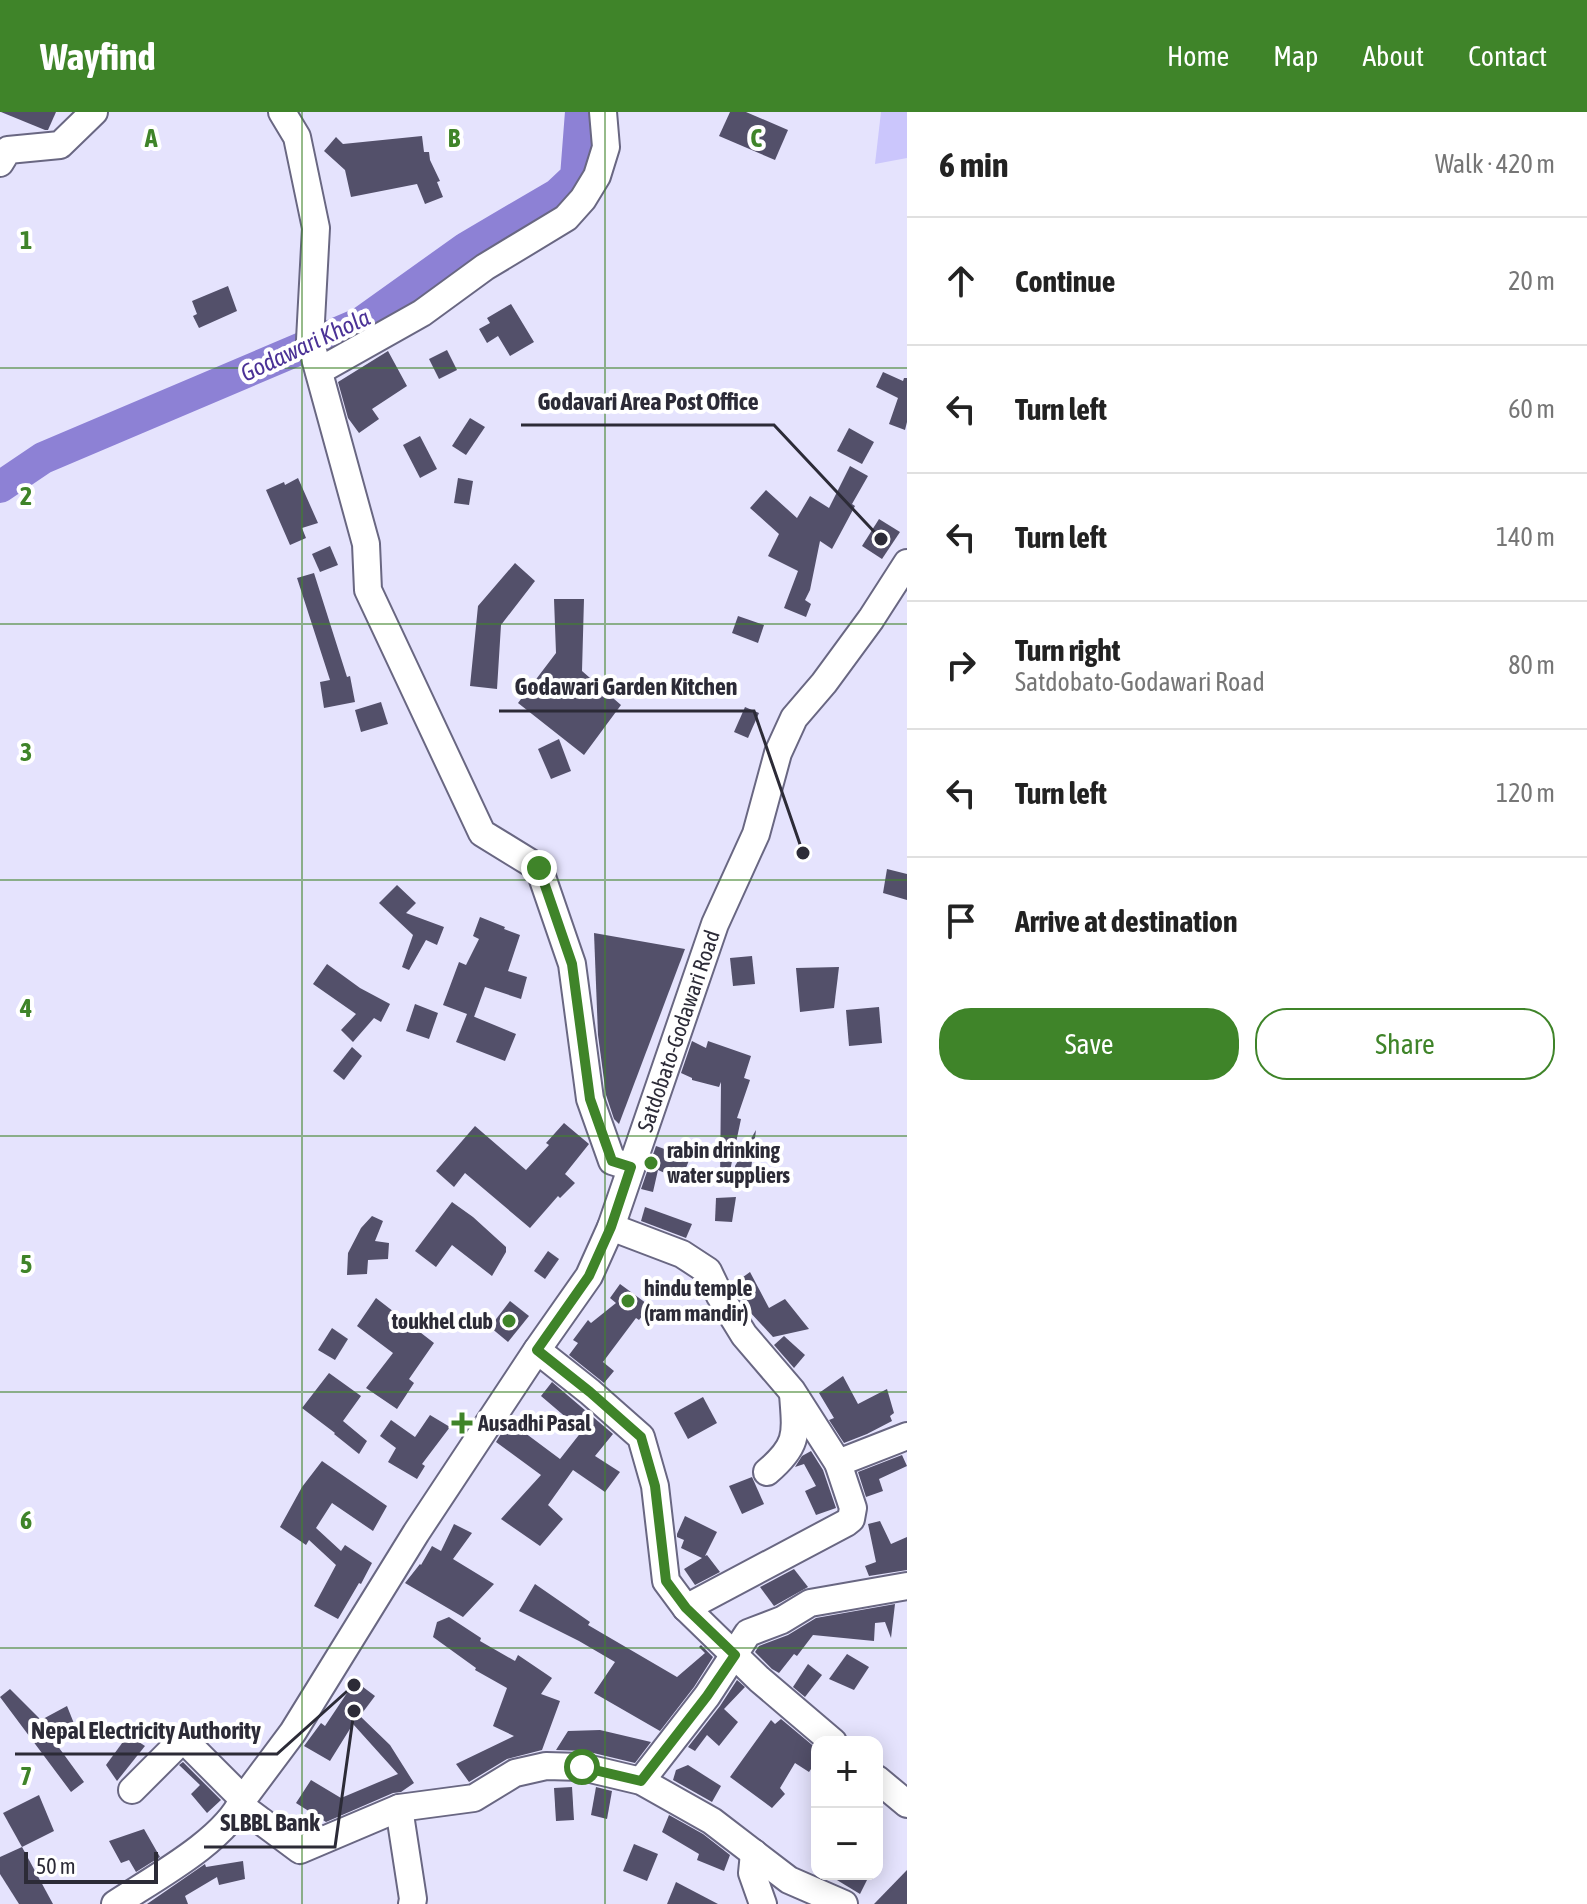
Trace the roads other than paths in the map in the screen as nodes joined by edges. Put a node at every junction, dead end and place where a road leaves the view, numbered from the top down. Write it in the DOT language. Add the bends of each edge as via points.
graph roads {
  1 [pos="94,112"];
  2 [pos="282,112"];
  3 [pos="603,112"];
  4 [pos="0,163"];
  5 [pos="319,371"];
  6 [pos="907,563"];
  7 [pos="631,1167"];
  8 [pos="611,1227"];
  9 [pos="537,1350"];
  10 [pos="792,1391"];
  11 [pos="907,1436"];
  12 [pos="838,1463"];
  13 [pos="767,1472"];
  14 [pos="907,1586"];
  15 [pos="686,1608"];
  16 [pos="735,1655"];
  17 [pos="826,1736"];
  18 [pos="641,1781"];
  19 [pos="883,1784"];
  20 [pos="132,1790"];
  21 [pos="242,1802"];
  22 [pos="907,1804"];
  23 [pos="399,1808"];
  24 [pos="754,1853"];
  25 [pos="115,1904"];
  26 [pos="412,1904"];
  27 [pos="763,1904"];
  28 [pos="844,1904"];
  1 -- 4 [label="street" via="60,145 8,150"];
  2 -- 5 [label="street" via="297,137 316,228 310,340"];
  3 -- 5 [label="street" via="606,147 597,176 566,218 422,313"];
  5 -- 7 [label="street" via="366,544 368,590 482,833 539,868 572,964 590,1099 612,1161"];
  6 -- 7 [label="street, Satdobato-Godawari Road" via="794,718 778,753 756,834 715,924"];
  7 -- 8 [label="street, Satdobato-Godawari Road"];
  8 -- 9 [label="street, Satdobato-Godawari Road" via="589,1276"];
  8 -- 10 [label="street" via="682,1254 708,1271 744,1335"];
  9 -- 15 [label="street" via="641,1437 655,1486 666,1581"];
  9 -- 21 [label="street, Satdobato-Godawari Road" via="293,1732"];
  10 -- 12 [label="street"];
  10 -- 13 [label="street" via="793,1443"];
  11 -- 12 [label="street"];
  12 -- 15 [label="street" via="853,1508 851,1519"];
  14 -- 16 [label="street" via="810,1603 748,1633"];
  15 -- 16 [label="street"];
  16 -- 17 [label="street"];
  16 -- 18 [label="street"];
  18 -- 23 [label="street" via="582,1767 546,1766 515,1773 474,1798"];
  18 -- 24 [label="street" via="712,1821"];
  19 -- 22 [label="street"];
  20 -- 21 [label="street" via="183,1739"];
  21 -- 23 [label="street" via="300,1850"];
  21 -- 25 [label="street, Satdobato-Godawari Road" via="217,1834"];
  23 -- 26 [label="street"];
  24 -- 27 [label="street" via="752,1873"];
  24 -- 28 [label="street" via="789,1880"];
}
